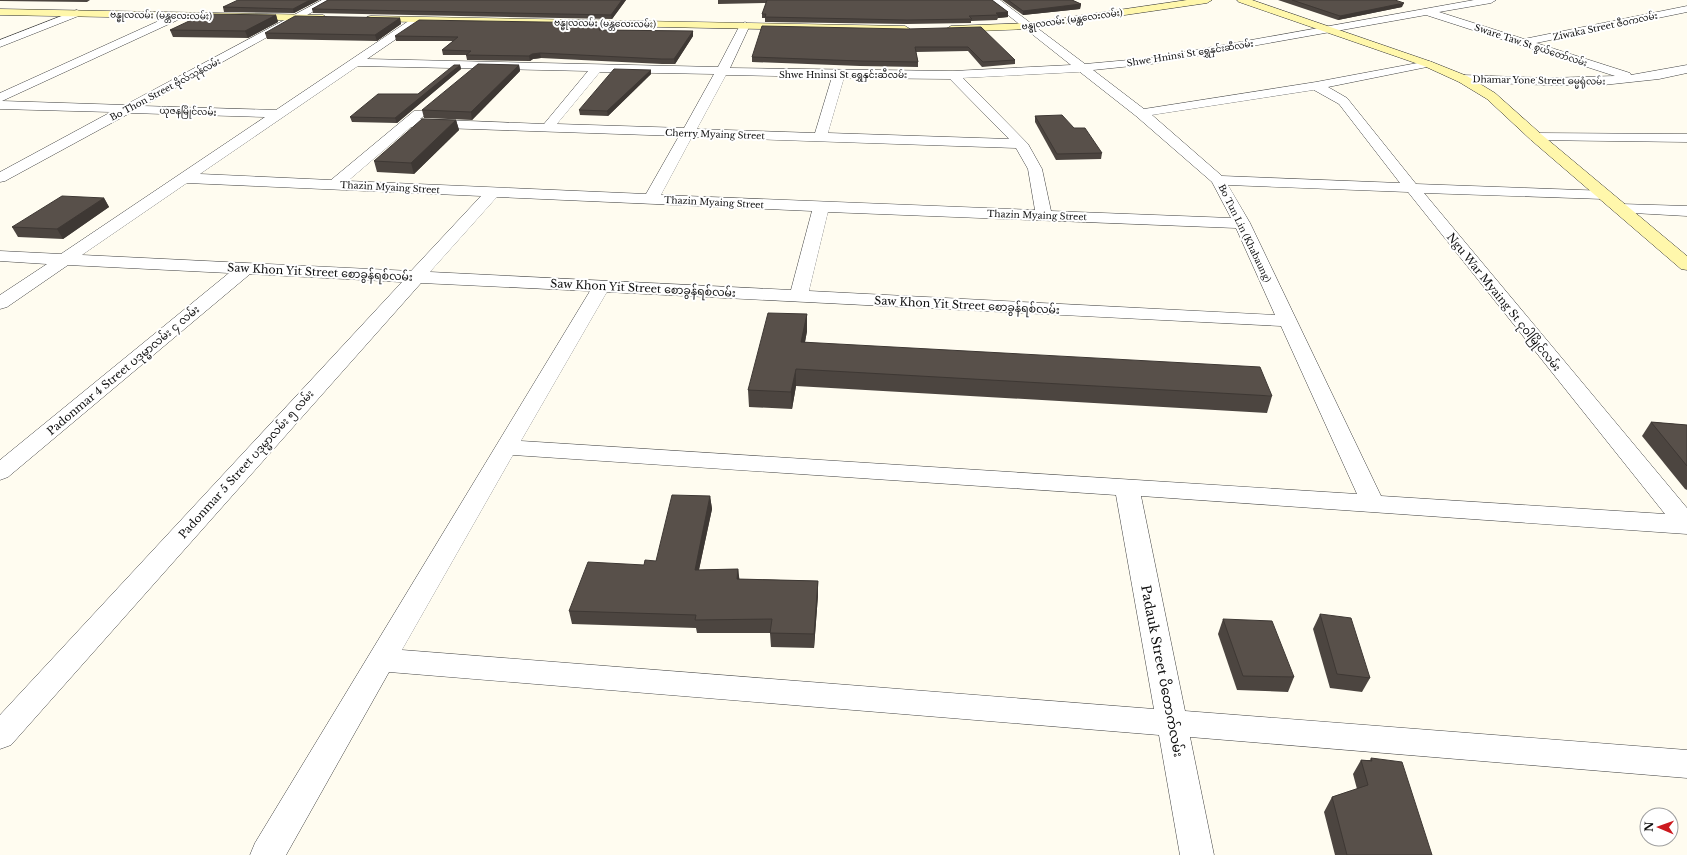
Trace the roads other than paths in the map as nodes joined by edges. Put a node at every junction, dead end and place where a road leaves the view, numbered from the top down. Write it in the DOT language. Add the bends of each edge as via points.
graph roads {
  1 [pos="329,0"];
  2 [pos="994,0"];
  3 [pos="1208,0"];
  4 [pos="1242,0"];
  5 [pos="1491,0"];
  6 [pos="1687,9"];
  7 [pos="0,12"];
  8 [pos="1425,12"];
  9 [pos="77,14"];
  10 [pos="178,16"];
  11 [pos="297,18"];
  12 [pos="337,19"];
  13 [pos="361,19"];
  14 [pos="417,20"];
  15 [pos="745,25"];
  16 [pos="1029,26"];
  17 [pos="914,29"];
  18 [pos="944,29"];
  19 [pos="1327,29"];
  20 [pos="1524,42"];
  21 [pos="0,44"];
  22 [pos="356,62"];
  23 [pos="1428,64"];
  24 [pos="476,66"];
  25 [pos="1082,68"];
  26 [pos="596,69"];
  27 [pos="1687,69"];
  28 [pos="722,73"];
  29 [pos="839,74"];
  30 [pos="953,75"];
  31 [pos="1463,79"];
  32 [pos="459,80"];
  33 [pos="1636,80"];
  34 [pos="1316,86"];
  35 [pos="0,98"];
  36 [pos="431,104"];
  37 [pos="0,105"];
  38 [pos="127,110"];
  39 [pos="1141,113"];
  40 [pos="280,114"];
  41 [pos="408,123"];
  42 [pos="547,128"];
  43 [pos="688,133"];
  44 [pos="1536,137"];
  45 [pos="820,138"];
  46 [pos="1687,138"];
  47 [pos="1021,144"];
  48 [pos="0,178"];
  49 [pos="186,178"];
  50 [pos="1218,180"];
  51 [pos="334,185"];
  52 [pos="1412,188"];
  53 [pos="493,192"];
  54 [pos="1604,194"];
  55 [pos="651,199"];
  56 [pos="821,207"];
  57 [pos="1621,209"];
  58 [pos="1687,211"];
  59 [pos="1044,215"];
  60 [pos="1242,223"];
  61 [pos="0,256"];
  62 [pos="66,259"];
  63 [pos="1687,265"];
  64 [pos="246,268"];
  65 [pos="416,277"];
  66 [pos="602,286"];
  67 [pos="799,296"];
  68 [pos="0,303"];
  69 [pos="1287,321"];
  70 [pos="506,447"];
  71 [pos="0,472"];
  72 [pos="1127,488"];
  73 [pos="1373,504"];
  74 [pos="1687,525"];
  75 [pos="382,660"];
  76 [pos="1172,723"];
  77 [pos="0,736"];
  78 [pos="1687,764"];
  79 [pos="268,855"];
  80 [pos="1197,855"];
  1 -- 11 [label="street, Bo Thon Street ဗိုလ်သုန်လမ်း"];
  2 -- 16 [label="street, Bo Tun Lin (Khabaung)"];
  3 -- 16 [label="street, ဗန္ဓုလလမ်း (မန္တလေးလမ်း)"];
  4 -- 19 [label="street"];
  5 -- 8 [label="street, Shwe Hninsi St ရွှေနှင်းဆီလမ်း"];
  6 -- 20 [label="street, Ziwaka Street ဇီဝကလမ်း"];
  7 -- 9 [label="street, ဗန္ဓုလလမ်း (မန္တလေးလမ်း)"];
  8 -- 19 [label="street, Shwe Hninsi St ရွှေနှင်းဆီလမ်း"];
  8 -- 20 [label="street, Sware Taw St စွယ်တော်လမ်း"];
  9 -- 10 [label="street, ဗန္ဓုလလမ်း (မန္တလေးလမ်း)"];
  9 -- 21 [label="street"];
  10 -- 11 [label="street, ဗန္ဓုလလမ်း (မန္တလေးလမ်း)"];
  10 -- 35 [label="street"];
  11 -- 12 [label="street, ဗန္ဓုလလမ်း (မန္တလေးလမ်း)"];
  11 -- 38 [label="street, Bo Thon Street ဗိုလ်သုန်လမ်း"];
  13 -- 14 [label="street, ဗန္ဓုလလမ်း (မန္တလေးလမ်း)"];
  14 -- 15 [label="street, ဗန္ဓုလလမ်း (မန္တလေးလမ်း)"];
  14 -- 22 [label="street"];
  15 -- 17 [label="street, ဗန္ဓုလလမ်း (မန္တလေးလမ်း)"];
  15 -- 28 [label="street"];
  16 -- 18 [label="street, ဗန္ဓုလလမ်း (မန္တလေးလမ်း)"];
  16 -- 25 [label="street, Bo Tun Lin (Khabaung)"];
  19 -- 23 [label="street"];
  19 -- 25 [label="street, Shwe Hninsi St ရွှေနှင်းဆီလမ်း" via="1151,61"];
  20 -- 33 [label="street, Sware Taw St စွယ်တော်လမ်း"];
  22 -- 24 [label="street, Shwe Hninsi St ရွှေနှင်းဆီလမ်း"];
  22 -- 40 [label="street"];
  23 -- 31 [label="street"];
  23 -- 34 [label="street"];
  24 -- 26 [label="street, Shwe Hninsi St ရွှေနှင်းဆီလမ်း"];
  24 -- 32 [label="street"];
  25 -- 30 [label="street, Shwe Hninsi St ရွှေနှင်းဆီလမ်း"];
  25 -- 39 [label="street, Bo Tun Lin (Khabaung)"];
  26 -- 28 [label="street, Shwe Hninsi St ရွှေနှင်းဆီလမ်း"];
  26 -- 42 [label="street"];
  27 -- 33 [label="street, Dhamar Yone Street ဓမ္မရုံလမ်း"];
  28 -- 29 [label="street, Shwe Hninsi St ရွှေနှင်းဆီလမ်း"];
  28 -- 43 [label="street"];
  29 -- 30 [label="street, Shwe Hninsi St ရွှေနှင်းဆီလမ်း"];
  29 -- 45 [label="street"];
  30 -- 47 [label="street"];
  31 -- 33 [label="street, Dhamar Yone Street ဓမ္မရုံလမ်း" via="1589,82"];
  31 -- 44 [label="street" via="1491,96"];
  34 -- 39 [label="street"];
  34 -- 52 [label="street, Ngu War Myaing St ငုဝါမြိုင်လမ်း" via="1343,101"];
  36 -- 41 [label="street"];
  37 -- 38 [label="street, ယုဇနမြိုင်လမ်း"];
  38 -- 40 [label="street, ယုဇနမြိုင်လမ်း"];
  38 -- 48 [label="street, Bo Thon Street ဗိုလ်သုန်လမ်း"];
  39 -- 50 [label="street, Bo Tun Lin (Khabaung)"];
  40 -- 49 [label="street"];
  41 -- 42 [label="street, Cherry Myaing Street"];
  41 -- 51 [label="street"];
  42 -- 43 [label="street, Cherry Myaing Street"];
  43 -- 45 [label="street, Cherry Myaing Street"];
  43 -- 55 [label="street"];
  44 -- 46 [label="street"];
  44 -- 54 [label="street"];
  45 -- 47 [label="street, Cherry Myaing Street"];
  47 -- 59 [label="street" via="1035,169"];
  49 -- 51 [label="street, Thazin Myaing Street"];
  49 -- 62 [label="street"];
  50 -- 52 [label="street"];
  50 -- 60 [label="street, Bo Tun Lin (Khabaung)"];
  51 -- 53 [label="street, Thazin Myaing Street"];
  52 -- 54 [label="street"];
  52 -- 74 [label="street, Ngu War Myaing St ငုဝါမြိုင်လမ်း"];
  53 -- 55 [label="street, Thazin Myaing Street"];
  53 -- 65 [label="street, Padonmar 5 Street ပဒုမ္မာလမ်း ၅ လမ်း"];
  54 -- 57 [label="street"];
  55 -- 56 [label="street, Thazin Myaing Street"];
  56 -- 59 [label="street, Thazin Myaing Street"];
  56 -- 67 [label="street"];
  57 -- 58 [label="street"];
  57 -- 63 [label="street"];
  59 -- 60 [label="street, Thazin Myaing Street"];
  60 -- 69 [label="street, Bo Tun Lin (Khabaung)"];
  61 -- 62 [label="street, Saw Khon Yit Street စောခွန်ရစ်လမ်း"];
  62 -- 64 [label="street, Saw Khon Yit Street စောခွန်ရစ်လမ်း"];
  62 -- 68 [label="street"];
  64 -- 65 [label="street, Saw Khon Yit Street စောခွန်ရစ်လမ်း"];
  64 -- 71 [label="street, Padonmar 4 Street ပဒုမ္မာလမ်း ၄ လမ်း"];
  65 -- 66 [label="street, Saw Khon Yit Street စောခွန်ရစ်လမ်း"];
  65 -- 77 [label="street, Padonmar 5 Street ပဒုမ္မာလမ်း ၅ လမ်း"];
  66 -- 67 [label="street, Saw Khon Yit Street စောခွန်ရစ်လမ်း"];
  66 -- 70 [label="street"];
  67 -- 69 [label="street, Saw Khon Yit Street စောခွန်ရစ်လမ်း"];
  69 -- 73 [label="street, Bo Tun Lin (Khabaung)"];
  70 -- 72 [label="street"];
  70 -- 75 [label="street"];
  72 -- 73 [label="street"];
  72 -- 76 [label="street, Padauk Street ပိတောက်လမ်း"];
  73 -- 74 [label="street"];
  75 -- 76 [label="street"];
  75 -- 79 [label="street"];
  76 -- 78 [label="street"];
  76 -- 80 [label="street, Padauk Street ပိတောက်လမ်း"];
}
